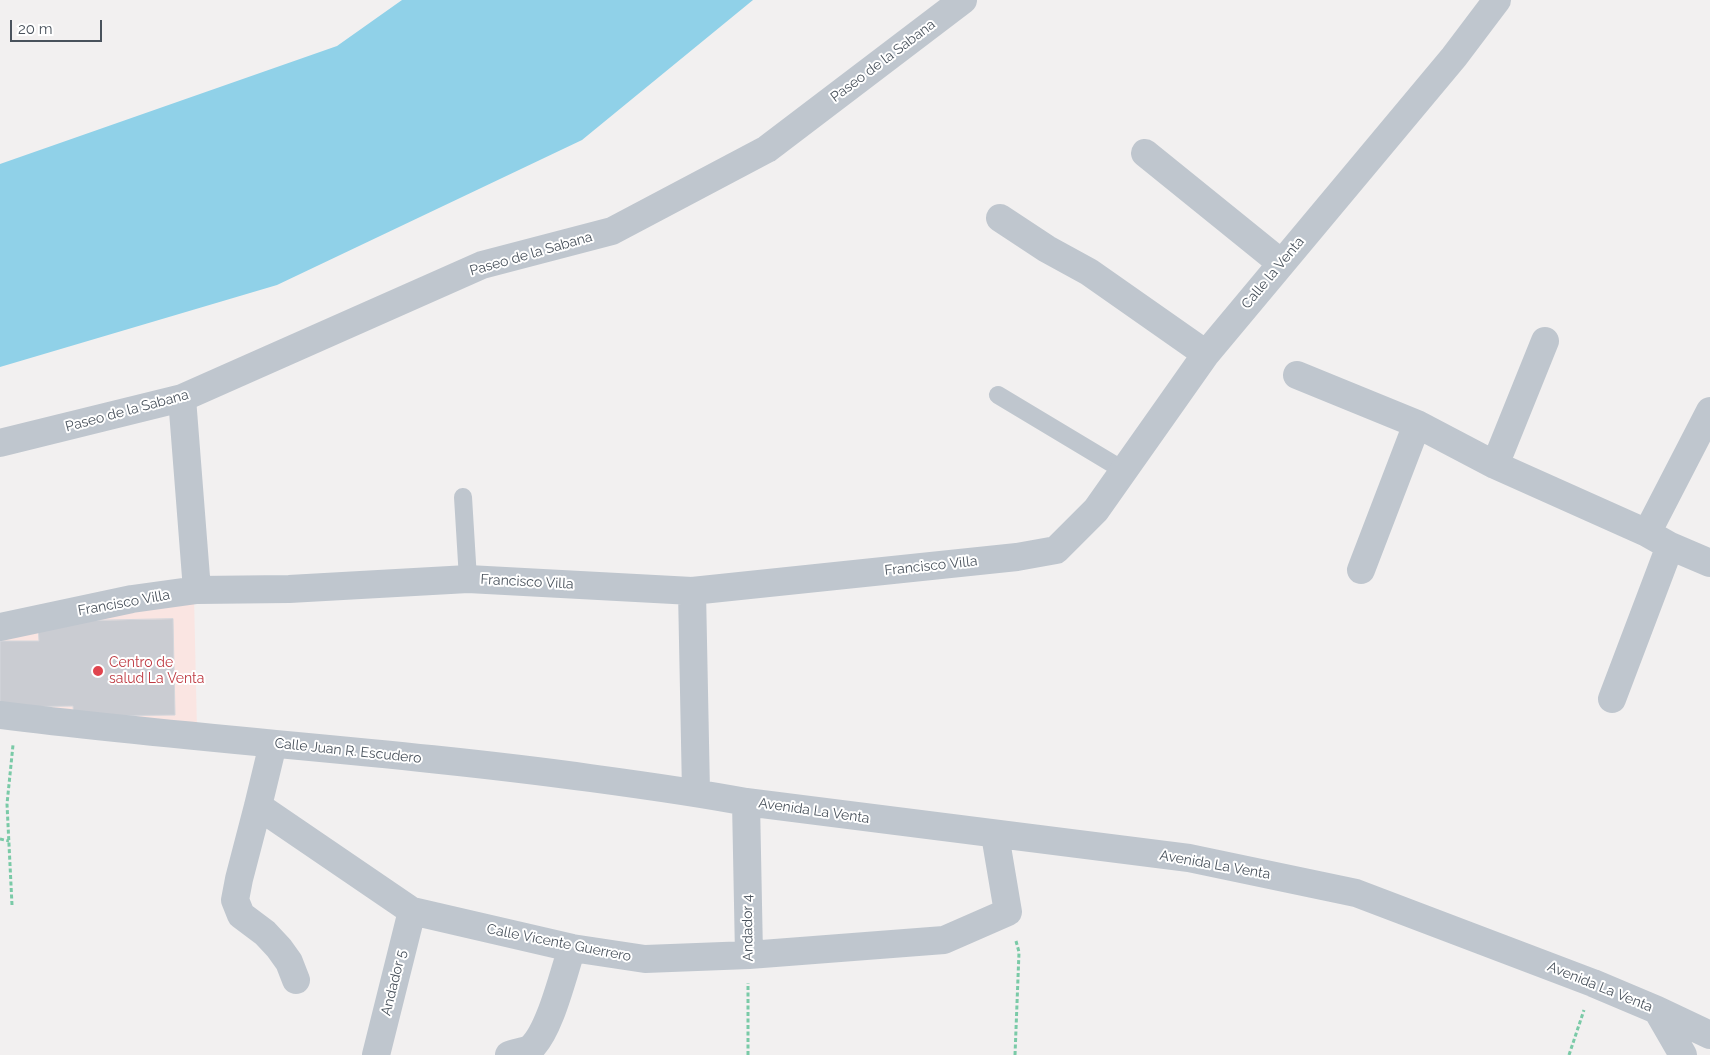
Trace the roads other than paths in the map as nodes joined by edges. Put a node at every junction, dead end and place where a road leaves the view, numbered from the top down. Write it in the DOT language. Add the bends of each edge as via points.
graph roads {
  1 [pos="963,0"];
  2 [pos="1497,0"];
  3 [pos="1145,153"];
  4 [pos="1000,218"];
  5 [pos="1281,263"];
  6 [pos="1546,341"];
  7 [pos="1206,354"];
  8 [pos="1297,375"];
  9 [pos="998,395"];
  10 [pos="182,398"];
  11 [pos="1710,411"];
  12 [pos="1417,424"];
  13 [pos="0,443"];
  14 [pos="1495,465"];
  15 [pos="1123,470"];
  16 [pos="463,497"];
  17 [pos="1658,539"];
  18 [pos="1056,550"];
  19 [pos="1710,563"];
  20 [pos="1361,570"];
  21 [pos="468,579"];
  22 [pos="197,590"];
  23 [pos="692,591"];
  24 [pos="0,627"];
  25 [pos="1612,699"];
  26 [pos="8,716"];
  27 [pos="273,744"];
  28 [pos="696,792"];
  29 [pos="261,794"];
  30 [pos="746,802"];
  31 [pos="995,835"];
  32 [pos="412,911"];
  33 [pos="572,948"];
  34 [pos="748,955"];
  35 [pos="296,980"];
  36 [pos="1657,1010"];
  37 [pos="1710,1035"];
  38 [pos="376,1055"];
  39 [pos="509,1055"];
  40 [pos="1683,1055"];
  1 -- 10 [label="street, Paseo de la Sabana" via="767,149 612,230 482,265"];
  2 -- 5 [label="street, Calle la Venta" via="1454,57"];
  3 -- 5 [label="street"];
  4 -- 7 [label="street" via="1089,272"];
  5 -- 7 [label="street, Calle la Venta"];
  6 -- 14 [label="street"];
  7 -- 15 [label="street, Calle la Venta"];
  8 -- 12 [label="street"];
  9 -- 15 [label="lane"];
  10 -- 13 [label="street, Paseo de la Sabana"];
  10 -- 22 [label="street"];
  11 -- 17 [label="street"];
  12 -- 14 [label="street"];
  12 -- 20 [label="street"];
  14 -- 17 [label="street"];
  15 -- 18 [label="street, Calle la Venta" via="1096,510"];
  16 -- 21 [label="lane"];
  17 -- 19 [label="street"];
  17 -- 25 [label="street"];
  18 -- 23 [label="street, Francisco Villa"];
  21 -- 22 [label="street, Francisco Villa" via="288,589"];
  21 -- 23 [label="street, Francisco Villa"];
  22 -- 24 [label="street, Francisco Villa" via="132,599"];
  23 -- 28 [label="street"];
  26 -- 27 [label="street, Calle Juan R. Escudero"];
  27 -- 28 [label="street, Calle Juan R. Escudero" via="510,767"];
  27 -- 29 [label="street"];
  28 -- 30 [label="street, Avenida La Venta"];
  29 -- 32 [label="street, Calle Vicente Guerrero"];
  29 -- 35 [label="street" via="236,900 241,915 280,948"];
  30 -- 31 [label="street, Avenida La Venta"];
  30 -- 34 [label="street, Andador 4"];
  31 -- 34 [label="street, Calle Vicente Guerrero" via="1008,912 944,940"];
  31 -- 36 [label="street, Avenida La Venta" via="1189,858 1356,893 1593,982"];
  32 -- 33 [label="street, Calle Vicente Guerrero"];
  32 -- 38 [label="street, Andador 5"];
  33 -- 34 [label="street, Calle Vicente Guerrero" via="645,959"];
  33 -- 39 [label="street" via="548,1020 538,1038 529,1049"];
  36 -- 37 [label="street, Avenida La Venta"];
  36 -- 40 [label="street"];
}
